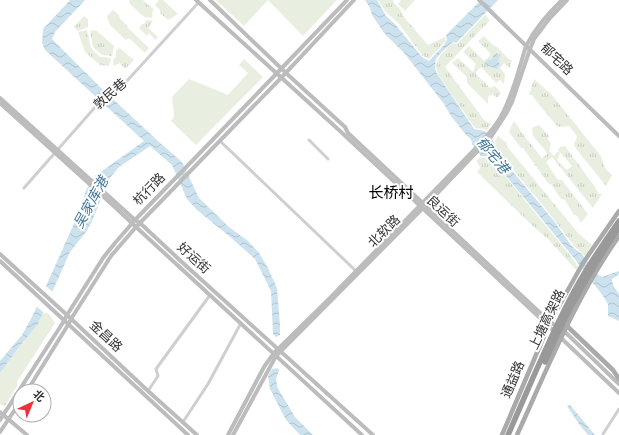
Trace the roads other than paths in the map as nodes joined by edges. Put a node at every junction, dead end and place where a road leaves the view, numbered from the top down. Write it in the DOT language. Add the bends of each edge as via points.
graph roads {
  1 [pos="210,0"];
  2 [pos="347,0"];
  3 [pos="354,0"];
  4 [pos="479,0"];
  5 [pos="562,0"];
  6 [pos="568,0"];
  7 [pos="198,1"];
  8 [pos="528,47"];
  9 [pos="282,69"];
  10 [pos="286,73"];
  11 [pos="277,74"];
  12 [pos="281,78"];
  13 [pos="0,98"];
  14 [pos="0,104"];
  15 [pos="619,136"];
  16 [pos="309,140"];
  17 [pos="220,141"];
  18 [pos="56,151"];
  19 [pos="328,159"];
  20 [pos="24,188"];
  21 [pos="423,205"];
  22 [pos="619,211"];
  23 [pos="619,221"];
  24 [pos="140,223"];
  25 [pos="134,224"];
  26 [pos="619,228"];
  27 [pos="619,236"];
  28 [pos="0,254"];
  29 [pos="0,261"];
  30 [pos="356,270"];
  31 [pos="210,295"];
  32 [pos="67,315"];
  33 [pos="71,319"];
  34 [pos="64,321"];
  35 [pos="241,323"];
  36 [pos="549,324"];
  37 [pos="68,325"];
  38 [pos="566,326"];
  39 [pos="564,331"];
  40 [pos="561,338"];
  41 [pos="279,350"];
  42 [pos="275,355"];
  43 [pos="619,379"];
  44 [pos="32,383"];
  45 [pos="619,384"];
  46 [pos="148,391"];
  47 [pos="619,393"];
  48 [pos="619,409"];
  49 [pos="2,413"];
  50 [pos="12,415"];
  51 [pos="0,420"];
  52 [pos="9,420"];
  53 [pos="182,422"];
  54 [pos="0,432"];
  55 [pos="360,434"];
  56 [pos="603,434"];
  57 [pos="27,435"];
  58 [pos="188,435"];
  59 [pos="197,435"];
  60 [pos="228,435"];
  61 [pos="233,435"];
  62 [pos="373,435"];
  63 [pos="502,435"];
  64 [pos="508,435"];
  65 [pos="512,435"];
  66 [pos="517,435"];
  1 -- 9 [label="main road, 良运街"];
  2 -- 9 [label="main road, 杭行路"];
  3 -- 10 [label="main road, 杭行路"];
  4 -- 8 [label="main road, 郁宅路"];
  5 -- 8 [label="main road, 北软路" via="544,18 531,37"];
  6 -- 8 [label="main road, 北软路" via="549,19"];
  7 -- 11 [label="main road, 良运街"];
  7 -- 18 [label="street, 敦民巷" via="118,92 101,101"];
  8 -- 15 [label="main road, 郁宅路"];
  8 -- 21 [label="main road, 北软路" via="506,114 490,136"];
  9 -- 10 [label="main road, 良运街"];
  9 -- 11 [label="main road, 杭行路"];
  10 -- 12 [label="main road, 杭行路"];
  10 -- 21 [label="main road, 良运街" via="345,127 348,133"];
  11 -- 12 [label="main road, 良运街"];
  11 -- 25 [label="main road, 杭行路"];
  12 -- 17 [label="main road, 杭行路"];
  12 -- 21 [label="main road, 良运街"];
  13 -- 18 [label="main road, 好运街"];
  14 -- 18 [label="main road, 好运街"];
  16 -- 19 [label="street"];
  17 -- 24 [label="main road, 杭行路"];
  17 -- 30 [label="street"];
  18 -- 20 [label="street, 敦民巷"];
  18 -- 25 [label="main road, 好运街"];
  21 -- 30 [label="main road, 北软路"];
  21 -- 36 [label="main road, 良运街"];
  21 -- 41 [label="main road, 北软路"];
  22 -- 36 [label="main road, 通益路" via="590,253"];
  23 -- 64 [label="highway, 上塘高架路" via="569,300"];
  24 -- 25 [label="main road, 杭行路"];
  24 -- 41 [label="main road, 好运街"];
  25 -- 31 [label="main road, 好运街"];
  25 -- 32 [label="main road, 杭行路" via="103,258"];
  25 -- 33 [label="main road, 杭行路"];
  26 -- 65 [label="highway, 上塘高架路" via="573,304"];
  27 -- 38 [label="main road, 通益路"];
  28 -- 32 [label="main road, 金昌路"];
  29 -- 34 [label="main road, 金昌路"];
  30 -- 41 [label="main road, 北软路"];
  31 -- 35 [label="main road, 好运街"];
  31 -- 46 [label="street" via="156,369 158,376"];
  32 -- 33 [label="main road, 金昌路"];
  32 -- 34 [label="main road, 杭行路"];
  33 -- 37 [label="main road, 杭行路"];
  33 -- 46 [label="main road, 金昌路"];
  34 -- 37 [label="main road, 金昌路"];
  34 -- 49 [label="main road, 杭行路"];
  35 -- 42 [label="main road, 好运街"];
  35 -- 53 [label="street" via="208,384"];
  36 -- 39 [label="main road, 良运街"];
  36 -- 40 [label="main road, 良运街"];
  36 -- 63 [label="main road, 通益路"];
  37 -- 44 [label="main road, 杭行路"];
  37 -- 58 [label="main road, 金昌路"];
  38 -- 39 [label="main road, 通益路"];
  38 -- 43 [label="main road" via="613,370"];
  39 -- 40 [label="main road, 通益路"];
  39 -- 45 [label="main road, 良运街"];
  40 -- 47 [label="main road, 良运街"];
  40 -- 66 [label="main road, 通益路"];
  41 -- 42 [label="main road, 北软路"];
  41 -- 62 [label="main road, 好运街"];
  42 -- 55 [label="main road, 好运街"];
  42 -- 60 [label="main road, 北软路" via="264,367"];
  42 -- 61 [label="main road, 北软路"];
  46 -- 53 [label="main road, 金昌路"];
  48 -- 56 [label="street"];
  49 -- 51 [label="main road, 杭行路"];
  49 -- 52 [label="main road"];
  50 -- 52 [label="main road"];
  52 -- 54 [label="main road"];
  52 -- 57 [label="main road"];
  53 -- 59 [label="main road, 金昌路"];
}
